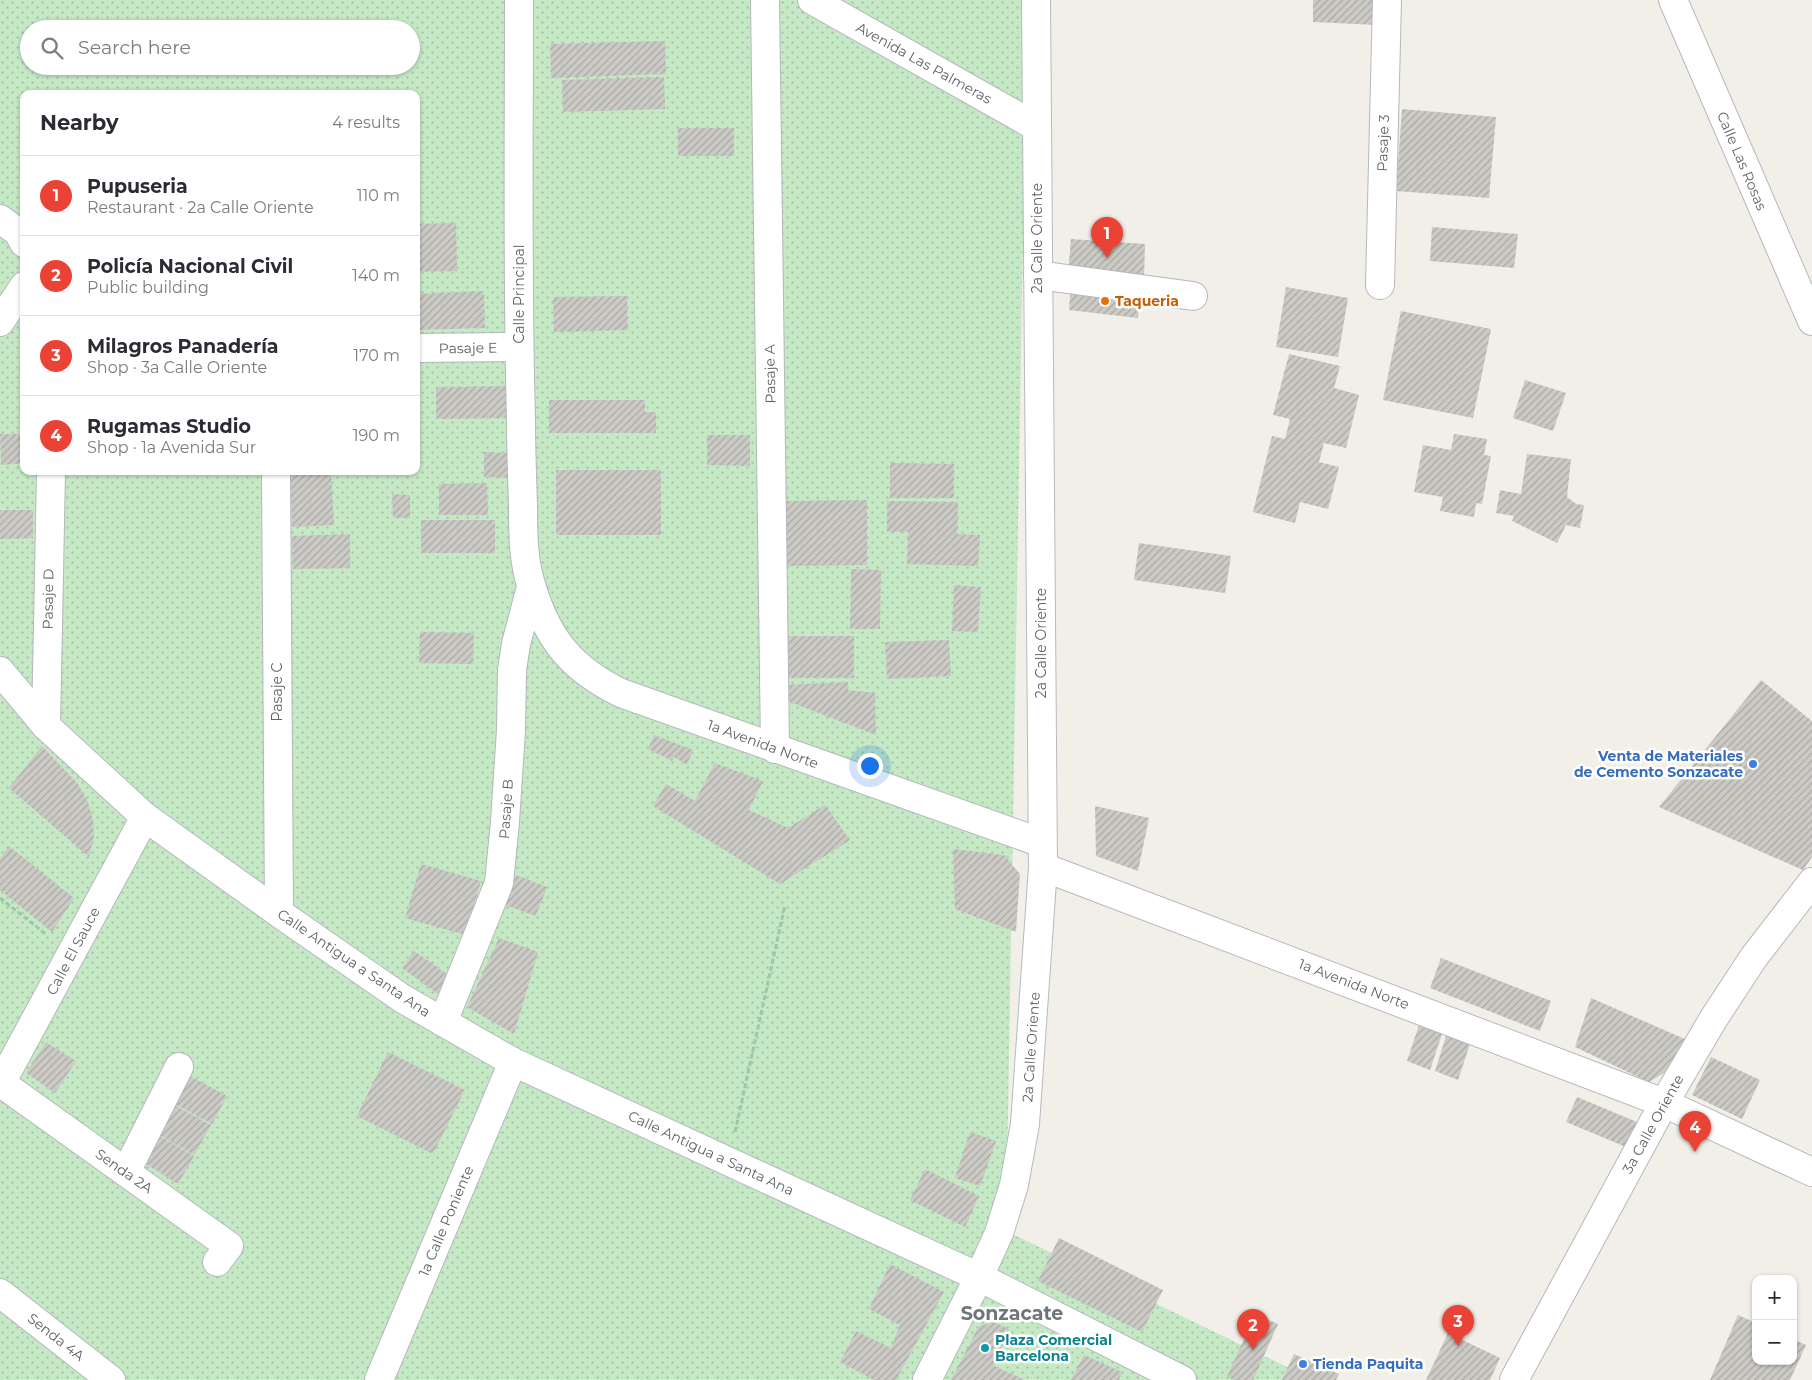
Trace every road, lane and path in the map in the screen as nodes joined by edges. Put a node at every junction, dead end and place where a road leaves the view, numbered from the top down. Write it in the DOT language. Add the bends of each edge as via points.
graph roads {
  1 [pos="519,0"];
  2 [pos="765,0"];
  3 [pos="812,0"];
  4 [pos="1036,0"];
  5 [pos="1387,0"];
  6 [pos="1673,0"];
  7 [pos="1037,127"];
  8 [pos="0,219"];
  9 [pos="20,236"];
  10 [pos="1038,275"];
  11 [pos="1380,285"];
  12 [pos="20,292"];
  13 [pos="1193,296"];
  14 [pos="0,322"];
  15 [pos="1812,322"];
  16 [pos="519,347"];
  17 [pos="420,348"];
  18 [pos="51,475"];
  19 [pos="276,475"];
  20 [pos="531,587"];
  21 [pos="0,671"];
  22 [pos="46,726"];
  23 [pos="775,749"];
  24 [pos="145,817"];
  25 [pos="1042,855"];
  26 [pos="1812,882"];
  27 [pos="0,898"];
  28 [pos="784,904"];
  29 [pos="279,913"];
  30 [pos="71,954"];
  31 [pos="443,1022"];
  32 [pos="513,1062"];
  33 [pos="180,1067"];
  34 [pos="1,1084"];
  35 [pos="1664,1103"];
  36 [pos="728,1162"];
  37 [pos="126,1172"];
  38 [pos="1812,1172"];
  39 [pos="217,1262"];
  40 [pos="980,1277"];
  41 [pos="0,1293"];
  42 [pos="111,1380"];
  43 [pos="379,1380"];
  44 [pos="927,1380"];
  45 [pos="1182,1380"];
  46 [pos="1514,1380"];
  1 -- 16 [label="street, Calle Principal"];
  2 -- 23 [label="street, Pasaje A"];
  3 -- 7 [label="street, Avenida Las Palmeras"];
  4 -- 7 [label="street, 2a Calle Oriente"];
  5 -- 11 [label="street, Pasaje 3"];
  6 -- 15 [label="street, Calle Las Rosas"];
  7 -- 10 [label="street, 2a Calle Oriente"];
  8 -- 9 [label="street"];
  10 -- 13 [label="street"];
  10 -- 25 [label="street, 2a Calle Oriente"];
  12 -- 14 [label="street"];
  16 -- 17 [label="street, Pasaje E"];
  16 -- 20 [label="street, Calle Principal" via="524,547"];
  18 -- 22 [label="street, Pasaje D"];
  19 -- 29 [label="street, Pasaje C"];
  20 -- 23 [label="street, 1a Avenida Norte" via="564,653 590,677 621,693"];
  20 -- 31 [label="street, Pasaje B" via="512,670 506,822 499,883"];
  21 -- 22 [label="street, Calle Antigua a Santa Ana"];
  22 -- 24 [label="street, Calle Antigua a Santa Ana"];
  23 -- 25 [label="street, 1a Avenida Norte"];
  24 -- 29 [label="street, Calle Antigua a Santa Ana"];
  24 -- 30 [label="street, Calle El Sauce"];
  25 -- 35 [label="street, 1a Avenida Norte"];
  25 -- 40 [label="street, 2a Calle Oriente" via="1025,1124 1014,1185"];
  26 -- 35 [label="street, 3a Calle Oriente" via="1754,957"];
  27 -- 30 [label="path"];
  28 -- 36 [label="path"];
  29 -- 31 [label="street, Calle Antigua a Santa Ana" via="403,1000"];
  30 -- 34 [label="street, Calle El Sauce"];
  31 -- 32 [label="street, Calle Antigua a Santa Ana"];
  32 -- 36 [label="street, Calle Antigua a Santa Ana"];
  32 -- 43 [label="street, 1a Calle Poniente"];
  33 -- 37 [label="street"];
  34 -- 37 [label="street, Senda 2A"];
  35 -- 38 [label="street, 1a Avenida Norte"];
  35 -- 46 [label="street, 3a Calle Oriente"];
  36 -- 40 [label="street, Calle Antigua a Santa Ana"];
  37 -- 39 [label="street, Senda 2A" via="229,1246"];
  40 -- 44 [label="street, 2a Calle Oriente"];
  40 -- 45 [label="street, Calle Antigua a Santa Ana"];
  41 -- 42 [label="street, Senda 4A"];
}
